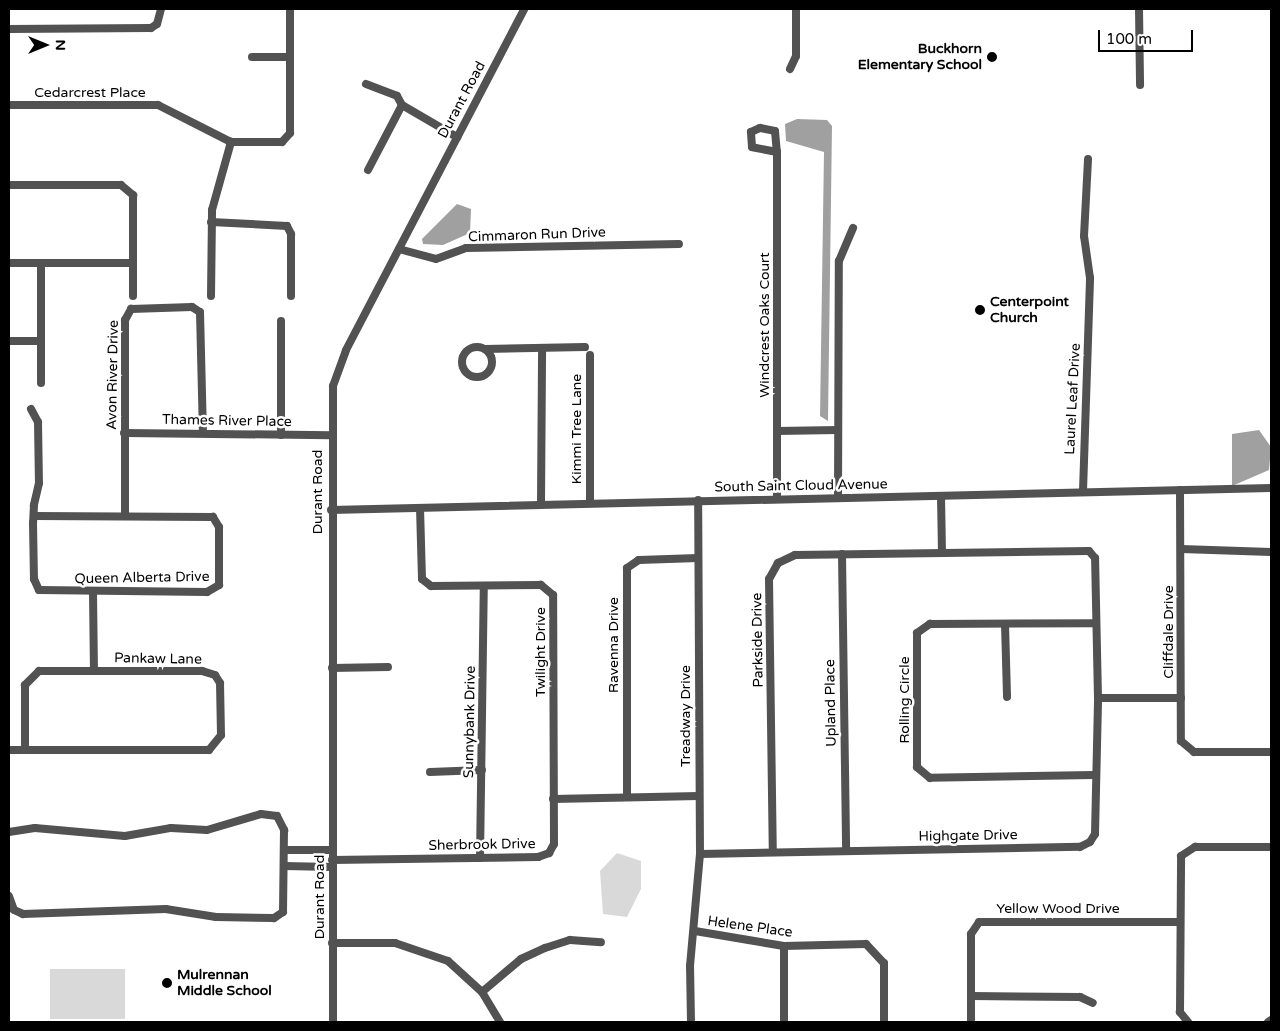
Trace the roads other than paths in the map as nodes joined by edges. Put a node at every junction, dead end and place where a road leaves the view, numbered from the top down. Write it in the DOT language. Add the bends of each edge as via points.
graph roads {
  1 [pos="161,9"];
  2 [pos="290,9"];
  3 [pos="524,9"];
  4 [pos="796,9"];
  5 [pos="1139,9"];
  6 [pos="9,29"];
  7 [pos="252,57"];
  8 [pos="290,57"];
  9 [pos="790,69"];
  10 [pos="366,84"];
  11 [pos="1140,85"];
  12 [pos="9,105"];
  13 [pos="402,105"];
  14 [pos="458,137"];
  15 [pos="231,142"];
  16 [pos="777,152"];
  17 [pos="1088,159"];
  18 [pos="368,170"];
  19 [pos="9,185"];
  20 [pos="211,222"];
  21 [pos="854,228"];
  22 [pos="679,244"];
  23 [pos="399,249"];
  24 [pos="9,263"];
  25 [pos="41,263"];
  26 [pos="133,263"];
  27 [pos="133,296"];
  28 [pos="211,296"];
  29 [pos="291,296"];
  30 [pos="281,321"];
  31 [pos="9,341"];
  32 [pos="40,341"];
  33 [pos="584,347"];
  34 [pos="542,348"];
  35 [pos="485,349"];
  36 [pos="590,355"];
  37 [pos="40,383"];
  38 [pos="31,409"];
  39 [pos="838,430"];
  40 [pos="777,431"];
  41 [pos="124,432"];
  42 [pos="203,432"];
  43 [pos="282,435"];
  44 [pos="330,435"];
  45 [pos="1271,488"];
  46 [pos="1083,490"];
  47 [pos="1180,490"];
  48 [pos="941,496"];
  49 [pos="838,498"];
  50 [pos="777,499"];
  51 [pos="698,500"];
  52 [pos="541,504"];
  53 [pos="590,504"];
  54 [pos="420,508"];
  55 [pos="331,510"];
  56 [pos="34,516"];
  57 [pos="125,516"];
  58 [pos="1181,549"];
  59 [pos="942,551"];
  60 [pos="1271,552"];
  61 [pos="842,554"];
  62 [pos="698,558"];
  63 [pos="484,586"];
  64 [pos="93,592"];
  65 [pos="1095,623"];
  66 [pos="1005,624"];
  67 [pos="388,667"];
  68 [pos="332,668"];
  69 [pos="94,670"];
  70 [pos="1007,697"];
  71 [pos="1098,698"];
  72 [pos="1181,698"];
  73 [pos="25,749"];
  74 [pos="9,750"];
  75 [pos="1271,752"];
  76 [pos="482,770"];
  77 [pos="430,772"];
  78 [pos="1094,775"];
  79 [pos="699,796"];
  80 [pos="627,797"];
  81 [pos="554,799"];
  82 [pos="9,832"];
  83 [pos="1271,847"];
  84 [pos="284,850"];
  85 [pos="332,850"];
  86 [pos="773,850"];
  87 [pos="846,851"];
  88 [pos="700,854"];
  89 [pos="480,858"];
  90 [pos="332,863"];
  91 [pos="284,866"];
  92 [pos="9,896"];
  93 [pos="1180,922"];
  94 [pos="695,932"];
  95 [pos="601,942"];
  96 [pos="332,943"];
  97 [pos="784,946"];
  98 [pos="482,992"];
  99 [pos="971,996"];
  100 [pos="1093,1004"];
  101 [pos="332,1022"];
  102 [pos="500,1022"];
  103 [pos="691,1022"];
  104 [pos="784,1022"];
  105 [pos="884,1022"];
  106 [pos="971,1022"];
  107 [pos="1188,1022"];
  1 -- 6 [label="street" via="158,24 151,28"];
  2 -- 8 [label="street"];
  3 -- 14 [label="street, Durant Road"];
  4 -- 9 [label="street" via="796,56"];
  5 -- 11 [label="street"];
  7 -- 8 [label="street"];
  8 -- 15 [label="street, Cedarcrest Place" via="290,133 282,142"];
  10 -- 13 [label="street" via="397,96"];
  12 -- 15 [label="street, Cedarcrest Place" via="158,105"];
  13 -- 14 [label="street"];
  13 -- 18 [label="street"];
  14 -- 23 [label="street, Durant Road"];
  15 -- 20 [label="street"];
  16 -- 40 [label="street, Windcrest Oaks Court"];
  17 -- 46 [label="street, Laurel Leaf Drive" via="1084,236 1090,287"];
  19 -- 26 [label="street" via="121,185 133,195"];
  20 -- 28 [label="street"];
  20 -- 29 [label="street" via="287,226 291,234"];
  21 -- 39 [label="street" via="839,261"];
  22 -- 23 [label="street, Cimmaron Run Drive" via="466,248 436,259"];
  23 -- 44 [label="street, Durant Road" via="340,363 331,396"];
  24 -- 25 [label="street"];
  25 -- 26 [label="street"];
  25 -- 32 [label="street"];
  26 -- 27 [label="street"];
  30 -- 43 [label="street"];
  31 -- 32 [label="street"];
  32 -- 37 [label="street"];
  33 -- 34 [label="street"];
  34 -- 35 [label="street"];
  34 -- 52 [label="street"];
  35 -- 35 [label="street" via="472,348 464,354 462,364 471,376 485,376 491,368 492,359"];
  36 -- 53 [label="street, Kimmi Tree Lane"];
  38 -- 56 [label="street, Queen Alberta Drive" via="38,422 39,443"];
  39 -- 40 [label="street"];
  39 -- 49 [label="street"];
  40 -- 50 [label="street, Windcrest Oaks Court"];
  41 -- 42 [label="street, Thames River Place"];
  41 -- 42 [label="street, Avon River Drive" via="124,320 131,308 139,307 192,307 200,312"];
  41 -- 57 [label="street, Avon River Drive"];
  42 -- 43 [label="street, Thames River Place"];
  43 -- 44 [label="street, Thames River Place"];
  44 -- 55 [label="street, Durant Road"];
  45 -- 47 [label="street, South Saint Cloud Avenue"];
  46 -- 47 [label="street, South Saint Cloud Avenue"];
  46 -- 48 [label="street, South Saint Cloud Avenue"];
  47 -- 58 [label="street, Cliffdale Drive"];
  48 -- 49 [label="street, South Saint Cloud Avenue"];
  48 -- 59 [label="street"];
  49 -- 50 [label="street, South Saint Cloud Avenue"];
  50 -- 51 [label="street, South Saint Cloud Avenue"];
  51 -- 53 [label="street, South Saint Cloud Avenue"];
  51 -- 62 [label="street, Treadway Drive"];
  52 -- 53 [label="street, South Saint Cloud Avenue"];
  52 -- 54 [label="street, South Saint Cloud Avenue"];
  54 -- 55 [label="street, South Saint Cloud Avenue"];
  54 -- 63 [label="street, Twilight Drive" via="422,579 431,586"];
  55 -- 68 [label="street, Durant Road"];
  56 -- 57 [label="street, Queen Alberta Drive"];
  56 -- 64 [label="street, Queen Alberta Drive" via="35,585 47,592"];
  57 -- 64 [label="street, Queen Alberta Drive" via="213,517 219,527 219,585 207,592"];
  58 -- 60 [label="street"];
  58 -- 72 [label="street, Cliffdale Drive"];
  59 -- 61 [label="street, Parkside Drive"];
  59 -- 65 [label="street, Highgate Drive" via="1089,551 1095,558"];
  61 -- 86 [label="street, Parkside Drive" via="794,555 778,563 769,579"];
  61 -- 87 [label="street, Upland Place"];
  62 -- 79 [label="street, Treadway Drive"];
  62 -- 80 [label="street, Ravenna Drive" via="639,560 627,568"];
  63 -- 76 [label="street, Sunnybank Drive"];
  63 -- 81 [label="street, Twilight Drive" via="542,585 553,595"];
  64 -- 69 [label="street"];
  65 -- 66 [label="street, Rolling Circle"];
  65 -- 71 [label="street, Highgate Drive"];
  66 -- 70 [label="street"];
  66 -- 78 [label="street, Rolling Circle" via="930,624 917,633 917,767 930,778"];
  67 -- 68 [label="street"];
  68 -- 85 [label="street, Durant Road"];
  69 -- 73 [label="street, Pankaw Lane" via="39,671 30,676 25,685"];
  69 -- 73 [label="street, Pankaw Lane" via="215,675 220,683 220,735 216,747"];
  71 -- 72 [label="street"];
  71 -- 78 [label="street, Highgate Drive"];
  72 -- 75 [label="street, Cliffdale Drive" via="1183,746 1190,751"];
  73 -- 74 [label="street, Pankaw Lane"];
  76 -- 77 [label="street"];
  76 -- 89 [label="street, Sunnybank Drive"];
  78 -- 87 [label="street, Highgate Drive" via="1096,834 1080,847"];
  79 -- 80 [label="street"];
  79 -- 88 [label="street, Treadway Drive"];
  80 -- 81 [label="street"];
  81 -- 89 [label="street, Sherbrook Drive" via="554,844 549,853"];
  82 -- 84 [label="street" via="35,828 124,836 171,828 207,830 272,814 284,830"];
  83 -- 93 [label="street" via="1186,850 1181,864"];
  84 -- 85 [label="street"];
  84 -- 91 [label="street"];
  85 -- 90 [label="street, Durant Road"];
  86 -- 87 [label="street, Highgate Drive"];
  86 -- 88 [label="street, Highgate Drive"];
  88 -- 94 [label="street, Treadway Drive"];
  89 -- 90 [label="street, Sherbrook Drive"];
  90 -- 91 [label="street, Sherbrook Drive"];
  90 -- 96 [label="street, Durant Road"];
  91 -- 92 [label="street" via="283,912 264,919 166,908 23,914 14,910"];
  93 -- 99 [label="street, Yellow Wood Drive" via="979,922 971,934"];
  93 -- 107 [label="street" via="1180,1012"];
  94 -- 97 [label="street, Helene Place"];
  94 -- 103 [label="street, Treadway Drive"];
  95 -- 98 [label="street" via="570,940 545,948 521,959"];
  96 -- 98 [label="street" via="394,943 420,949 448,961"];
  96 -- 101 [label="street, Durant Road"];
  97 -- 104 [label="street"];
  97 -- 105 [label="street, Helene Place" via="856,942 873,948 885,967"];
  98 -- 102 [label="street"];
  99 -- 100 [label="street" via="1080,997"];
  99 -- 106 [label="street, Yellow Wood Drive"];
}
